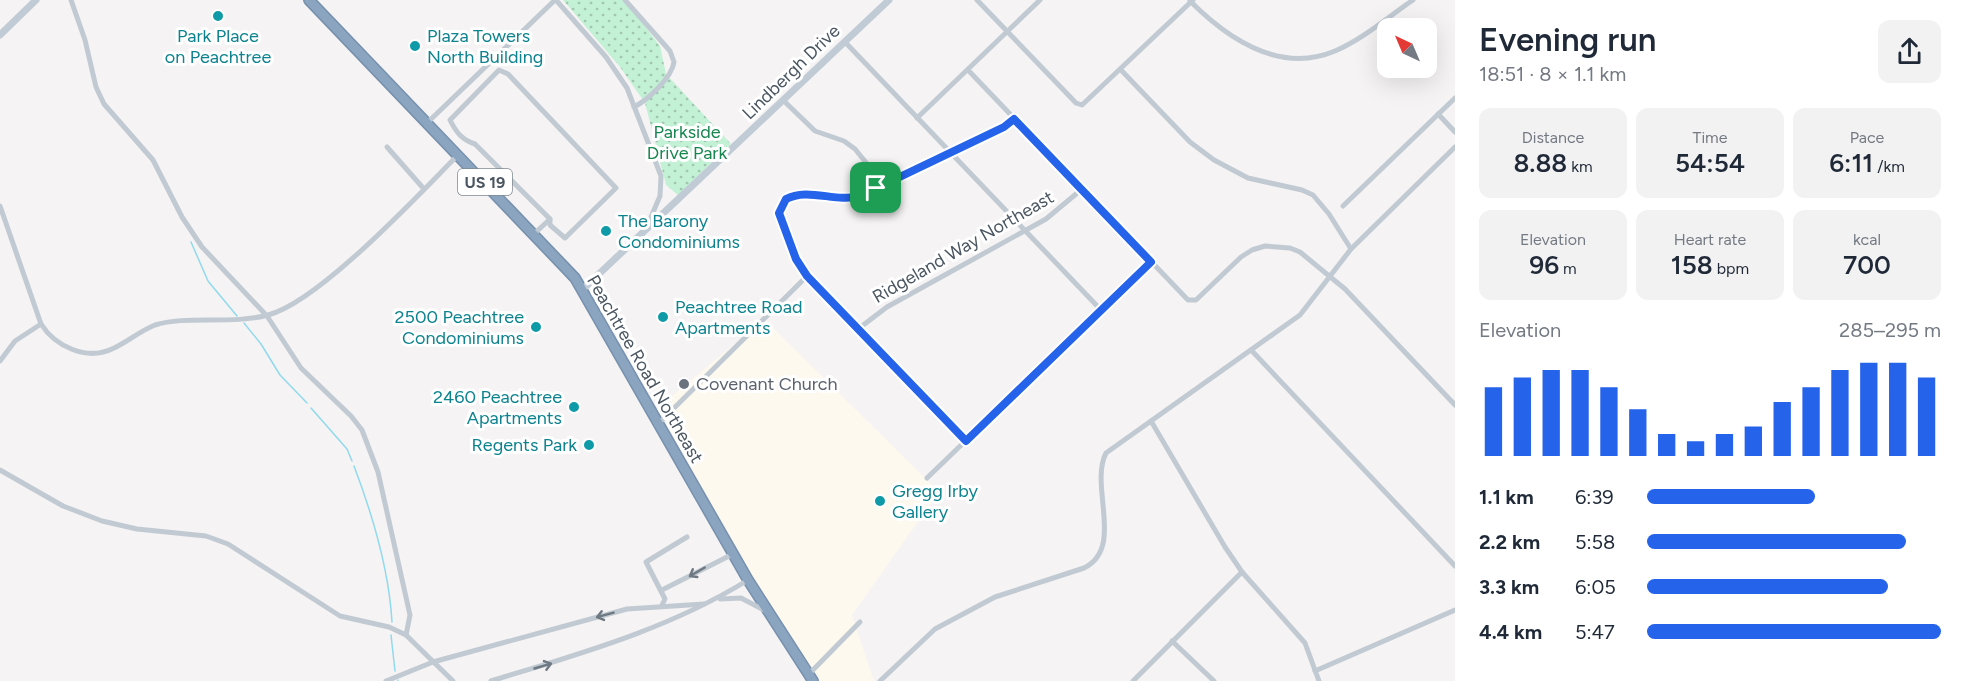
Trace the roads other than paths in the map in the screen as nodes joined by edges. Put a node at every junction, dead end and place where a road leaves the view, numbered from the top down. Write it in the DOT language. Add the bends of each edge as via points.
graph roads {
  1 [pos="36,0"];
  2 [pos="70,0"];
  3 [pos="309,0"];
  4 [pos="556,0"];
  5 [pos="625,0"];
  6 [pos="889,0"];
  7 [pos="977,0"];
  8 [pos="1040,0"];
  9 [pos="1413,0"];
  10 [pos="1191,1"];
  11 [pos="1008,32"];
  12 [pos="0,35"];
  13 [pos="844,42"];
  14 [pos="485,67"];
  15 [pos="968,70"];
  16 [pos="1120,70"];
  17 [pos="475,77"];
  18 [pos="493,77"];
  19 [pos="483,87"];
  20 [pos="1455,98"];
  21 [pos="784,100"];
  22 [pos="634,106"];
  23 [pos="1438,114"];
  24 [pos="917,118"];
  25 [pos="1014,119"];
  26 [pos="428,123"];
  27 [pos="1455,132"];
  28 [pos="387,147"];
  29 [pos="1455,147"];
  30 [pos="950,153"];
  31 [pos="458,155"];
  32 [pos="876,188"];
  33 [pos="424,189"];
  34 [pos="1082,189"];
  35 [pos="0,206"];
  36 [pos="1343,206"];
  37 [pos="550,219"];
  38 [pos="651,225"];
  39 [pos="1024,231"];
  40 [pos="534,234"];
  41 [pos="1351,249"];
  42 [pos="1151,262"];
  43 [pos="807,276"];
  44 [pos="1331,276"];
  45 [pos="583,289"];
  46 [pos="1101,310"];
  47 [pos="267,316"];
  48 [pos="41,324"];
  49 [pos="858,329"];
  50 [pos="1252,351"];
  51 [pos="0,361"];
  52 [pos="1455,405"];
  53 [pos="1150,421"];
  54 [pos="657,425"];
  55 [pos="966,441"];
  56 [pos="0,470"];
  57 [pos="927,478"];
  58 [pos="687,537"];
  59 [pos="733,554"];
  60 [pos="1455,566"];
  61 [pos="1242,572"];
  62 [pos="748,580"];
  63 [pos="662,590"];
  64 [pos="712,600"];
  65 [pos="704,604"];
  66 [pos="662,605"];
  67 [pos="1455,610"];
  68 [pos="770,614"];
  69 [pos="860,622"];
  70 [pos="406,635"];
  71 [pos="1172,642"];
  72 [pos="433,663"];
  73 [pos="1315,671"];
  74 [pos="811,678"];
  75 [pos="386,681"];
  76 [pos="453,681"];
  77 [pos="491,681"];
  78 [pos="880,681"];
  79 [pos="1133,681"];
  80 [pos="1214,681"];
  81 [pos="1319,681"];
  1 -- 12 [label="main road"];
  2 -- 47 [label="street" via="104,104 153,160 202,247"];
  3 -- 26 [label="highway, Peachtree Road Northeast / US 19"];
  4 -- 14 [label="street"];
  4 -- 22 [label="street" via="614,67"];
  5 -- 22 [label="street" via="670,51 674,62 670,73"];
  6 -- 13 [label="main road, Lindbergh Drive"];
  7 -- 11 [label="street"];
  8 -- 11 [label="street"];
  9 -- 10 [label="street" via="1343,47 1301,58 1275,56 1246,45"];
  10 -- 16 [label="street"];
  11 -- 15 [label="street"];
  11 -- 16 [label="street" via="1076,103 1082,105"];
  13 -- 21 [label="main road, Lindbergh Drive"];
  13 -- 24 [label="street"];
  14 -- 17 [label="street"];
  14 -- 18 [label="street"];
  15 -- 24 [label="street"];
  15 -- 25 [label="street"];
  16 -- 41 [label="street" via="1214,160 1248,178 1313,195"];
  17 -- 19 [label="street"];
  17 -- 26 [label="street"];
  18 -- 19 [label="street"];
  18 -- 37 [label="street" via="499,70 508,74 616,188 565,238 550,225"];
  19 -- 37 [label="street" via="450,120 453,126"];
  20 -- 23 [label="street"];
  21 -- 32 [label="street" via="815,131 855,149 868,165"];
  21 -- 38 [label="main road, Lindbergh Drive"];
  22 -- 38 [label="street" via="661,176 660,196"];
  23 -- 27 [label="street"];
  23 -- 36 [label="street"];
  24 -- 30 [label="street"];
  25 -- 30 [label="street"];
  25 -- 34 [label="street"];
  26 -- 31 [label="highway, Peachtree Road Northeast / US 19"];
  28 -- 33 [label="street"];
  29 -- 41 [label="street"];
  30 -- 32 [label="street"];
  30 -- 39 [label="street"];
  31 -- 33 [label="street"];
  31 -- 40 [label="highway, Peachtree Road Northeast / US 19"];
  32 -- 43 [label="street" via="852,198 796,195 782,202 782,228"];
  33 -- 47 [label="street" via="333,275"];
  34 -- 39 [label="street, Ridgeland Way Northeast" via="1054,214"];
  34 -- 42 [label="street"];
  35 -- 48 [label="street"];
  37 -- 40 [label="street"];
  38 -- 45 [label="main road, Lindbergh Drive"];
  39 -- 46 [label="street"];
  39 -- 49 [label="street, Ridgeland Way Northeast" via="887,307"];
  40 -- 45 [label="highway, Peachtree Road Northeast / US 19"];
  41 -- 44 [label="street"];
  42 -- 44 [label="street" via="1188,300 1196,300 1241,257 1265,246 1300,252"];
  42 -- 46 [label="street"];
  43 -- 49 [label="street"];
  43 -- 54 [label="street"];
  44 -- 50 [label="street" via="1300,315"];
  44 -- 52 [label="street"];
  45 -- 54 [label="highway, Peachtree Road Northeast / US 19"];
  46 -- 55 [label="street"];
  47 -- 48 [label="street" via="228,322 162,324 111,349 93,353 62,345"];
  47 -- 70 [label="street" via="301,368 351,416 370,445 410,615"];
  48 -- 51 [label="street" via="15,341"];
  49 -- 55 [label="street"];
  50 -- 53 [label="street"];
  50 -- 60 [label="street"];
  53 -- 61 [label="street"];
  53 -- 78 [label="street" via="1110,449 1104,458 1103,542 1094,561 995,597 935,629"];
  54 -- 59 [label="highway, Peachtree Road Northeast / US 19"];
  55 -- 57 [label="street"];
  56 -- 70 [label="street" via="63,506 102,521 216,539 268,567 340,616"];
  58 -- 63 [label="street" via="646,562"];
  59 -- 62 [label="highway, Peachtree Road Northeast / US 19"];
  59 -- 63 [label="street, one-way"];
  61 -- 71 [label="street"];
  61 -- 73 [label="street" via="1305,643"];
  62 -- 64 [label="street"];
  62 -- 68 [label="highway, Peachtree Road Northeast / US 19"];
  63 -- 66 [label="street"];
  64 -- 65 [label="street"];
  64 -- 68 [label="street" via="741,598"];
  65 -- 66 [label="street"];
  77 -- 65 [label="street, one-way" via="608,646"];
  66 -- 72 [label="street, one-way" via="627,609"];
  67 -- 73 [label="street"];
  68 -- 74 [label="highway, Peachtree Road Northeast / US 19"];
  69 -- 74 [label="street"];
  70 -- 72 [label="street"];
  71 -- 79 [label="street"];
  71 -- 80 [label="street"];
  72 -- 75 [label="street"];
  72 -- 76 [label="street"];
  73 -- 81 [label="street"];
}
